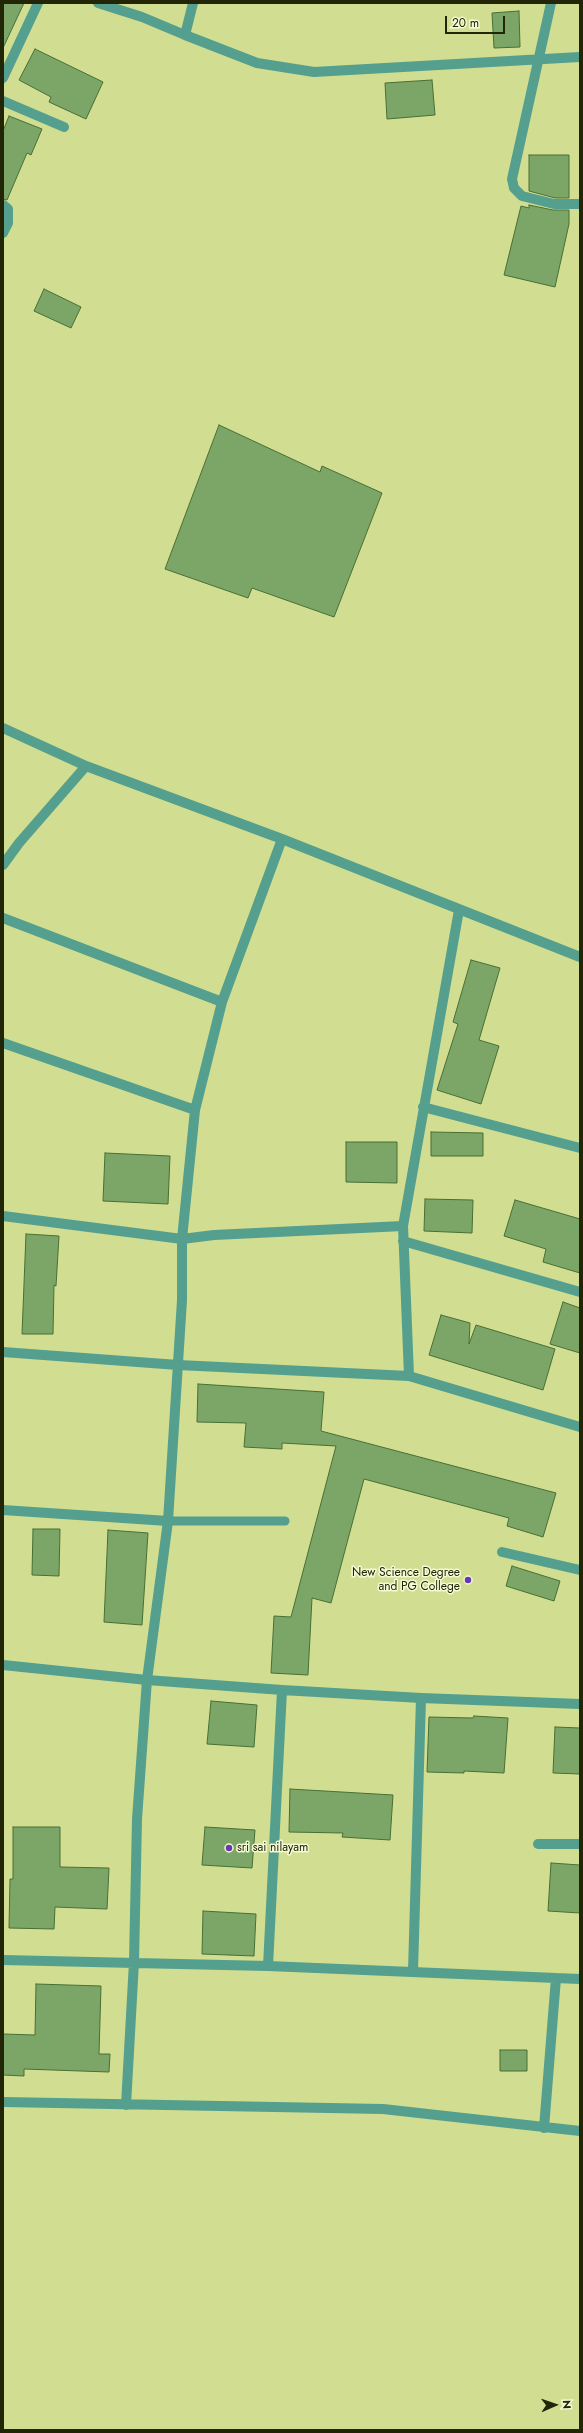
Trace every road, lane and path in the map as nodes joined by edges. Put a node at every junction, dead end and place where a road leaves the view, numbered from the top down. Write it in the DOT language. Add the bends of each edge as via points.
graph roads {
  1 [pos="38,3"];
  2 [pos="98,3"];
  3 [pos="193,3"];
  4 [pos="550,3"];
  5 [pos="185,35"];
  6 [pos="580,56"];
  7 [pos="537,59"];
  8 [pos="3,78"];
  9 [pos="3,101"];
  10 [pos="64,127"];
  11 [pos="580,204"];
  12 [pos="3,205"];
  13 [pos="3,233"];
  14 [pos="3,728"];
  15 [pos="86,766"];
  16 [pos="282,839"];
  17 [pos="3,865"];
  18 [pos="459,910"];
  19 [pos="3,918"];
  20 [pos="580,957"];
  21 [pos="222,1002"];
  22 [pos="3,1043"];
  23 [pos="423,1107"];
  24 [pos="195,1110"];
  25 [pos="580,1148"];
  26 [pos="3,1216"];
  27 [pos="403,1226"];
  28 [pos="182,1240"];
  29 [pos="403,1241"];
  30 [pos="580,1292"];
  31 [pos="3,1352"];
  32 [pos="178,1365"];
  33 [pos="409,1376"];
  34 [pos="580,1427"];
  35 [pos="3,1510"];
  36 [pos="168,1521"];
  37 [pos="285,1521"];
  38 [pos="502,1552"];
  39 [pos="580,1570"];
  40 [pos="3,1665"];
  41 [pos="147,1680"];
  42 [pos="282,1690"];
  43 [pos="421,1698"];
  44 [pos="580,1704"];
  45 [pos="538,1844"];
  46 [pos="580,1844"];
  47 [pos="3,1960"];
  48 [pos="134,1962"];
  49 [pos="268,1966"];
  50 [pos="413,1971"];
  51 [pos="556,1978"];
  52 [pos="580,1979"];
  53 [pos="3,2102"];
  54 [pos="126,2105"];
  55 [pos="544,2128"];
  56 [pos="580,2131"];
  1 -- 8 [label="street"];
  2 -- 5 [label="street" via="142,17"];
  3 -- 5 [label="street"];
  4 -- 7 [label="street"];
  5 -- 7 [label="street" via="257,63 314,72"];
  6 -- 7 [label="street"];
  7 -- 11 [label="street" via="512,179 514,188 522,196 554,204"];
  9 -- 10 [label="street"];
  12 -- 13 [label="street" via="8,209 8,223"];
  14 -- 15 [label="street"];
  15 -- 16 [label="street"];
  15 -- 17 [label="street"];
  16 -- 18 [label="street"];
  16 -- 21 [label="street"];
  18 -- 20 [label="street"];
  18 -- 23 [label="street"];
  19 -- 21 [label="street"];
  21 -- 24 [label="street"];
  22 -- 24 [label="street"];
  23 -- 25 [label="street"];
  23 -- 27 [label="street"];
  24 -- 28 [label="street"];
  26 -- 28 [label="street"];
  27 -- 28 [label="street" via="214,1235"];
  27 -- 29 [label="street"];
  28 -- 32 [label="street"];
  29 -- 30 [label="street"];
  29 -- 33 [label="street"];
  31 -- 32 [label="street"];
  32 -- 33 [label="street"];
  32 -- 36 [label="street"];
  33 -- 34 [label="street"];
  35 -- 36 [label="street"];
  36 -- 37 [label="lane"];
  36 -- 41 [label="street"];
  38 -- 39 [label="street"];
  40 -- 41 [label="street"];
  41 -- 42 [label="street"];
  41 -- 48 [label="street" via="137,1819"];
  42 -- 43 [label="street"];
  42 -- 49 [label="street"];
  43 -- 44 [label="street"];
  43 -- 50 [label="street"];
  45 -- 46 [label="street"];
  47 -- 48 [label="street"];
  48 -- 49 [label="street"];
  48 -- 54 [label="street"];
  49 -- 50 [label="street"];
  50 -- 51 [label="street"];
  51 -- 52 [label="street"];
  51 -- 55 [label="street"];
  53 -- 54 [label="street"];
  54 -- 55 [label="street" via="383,2109"];
  55 -- 56 [label="street"];
}
